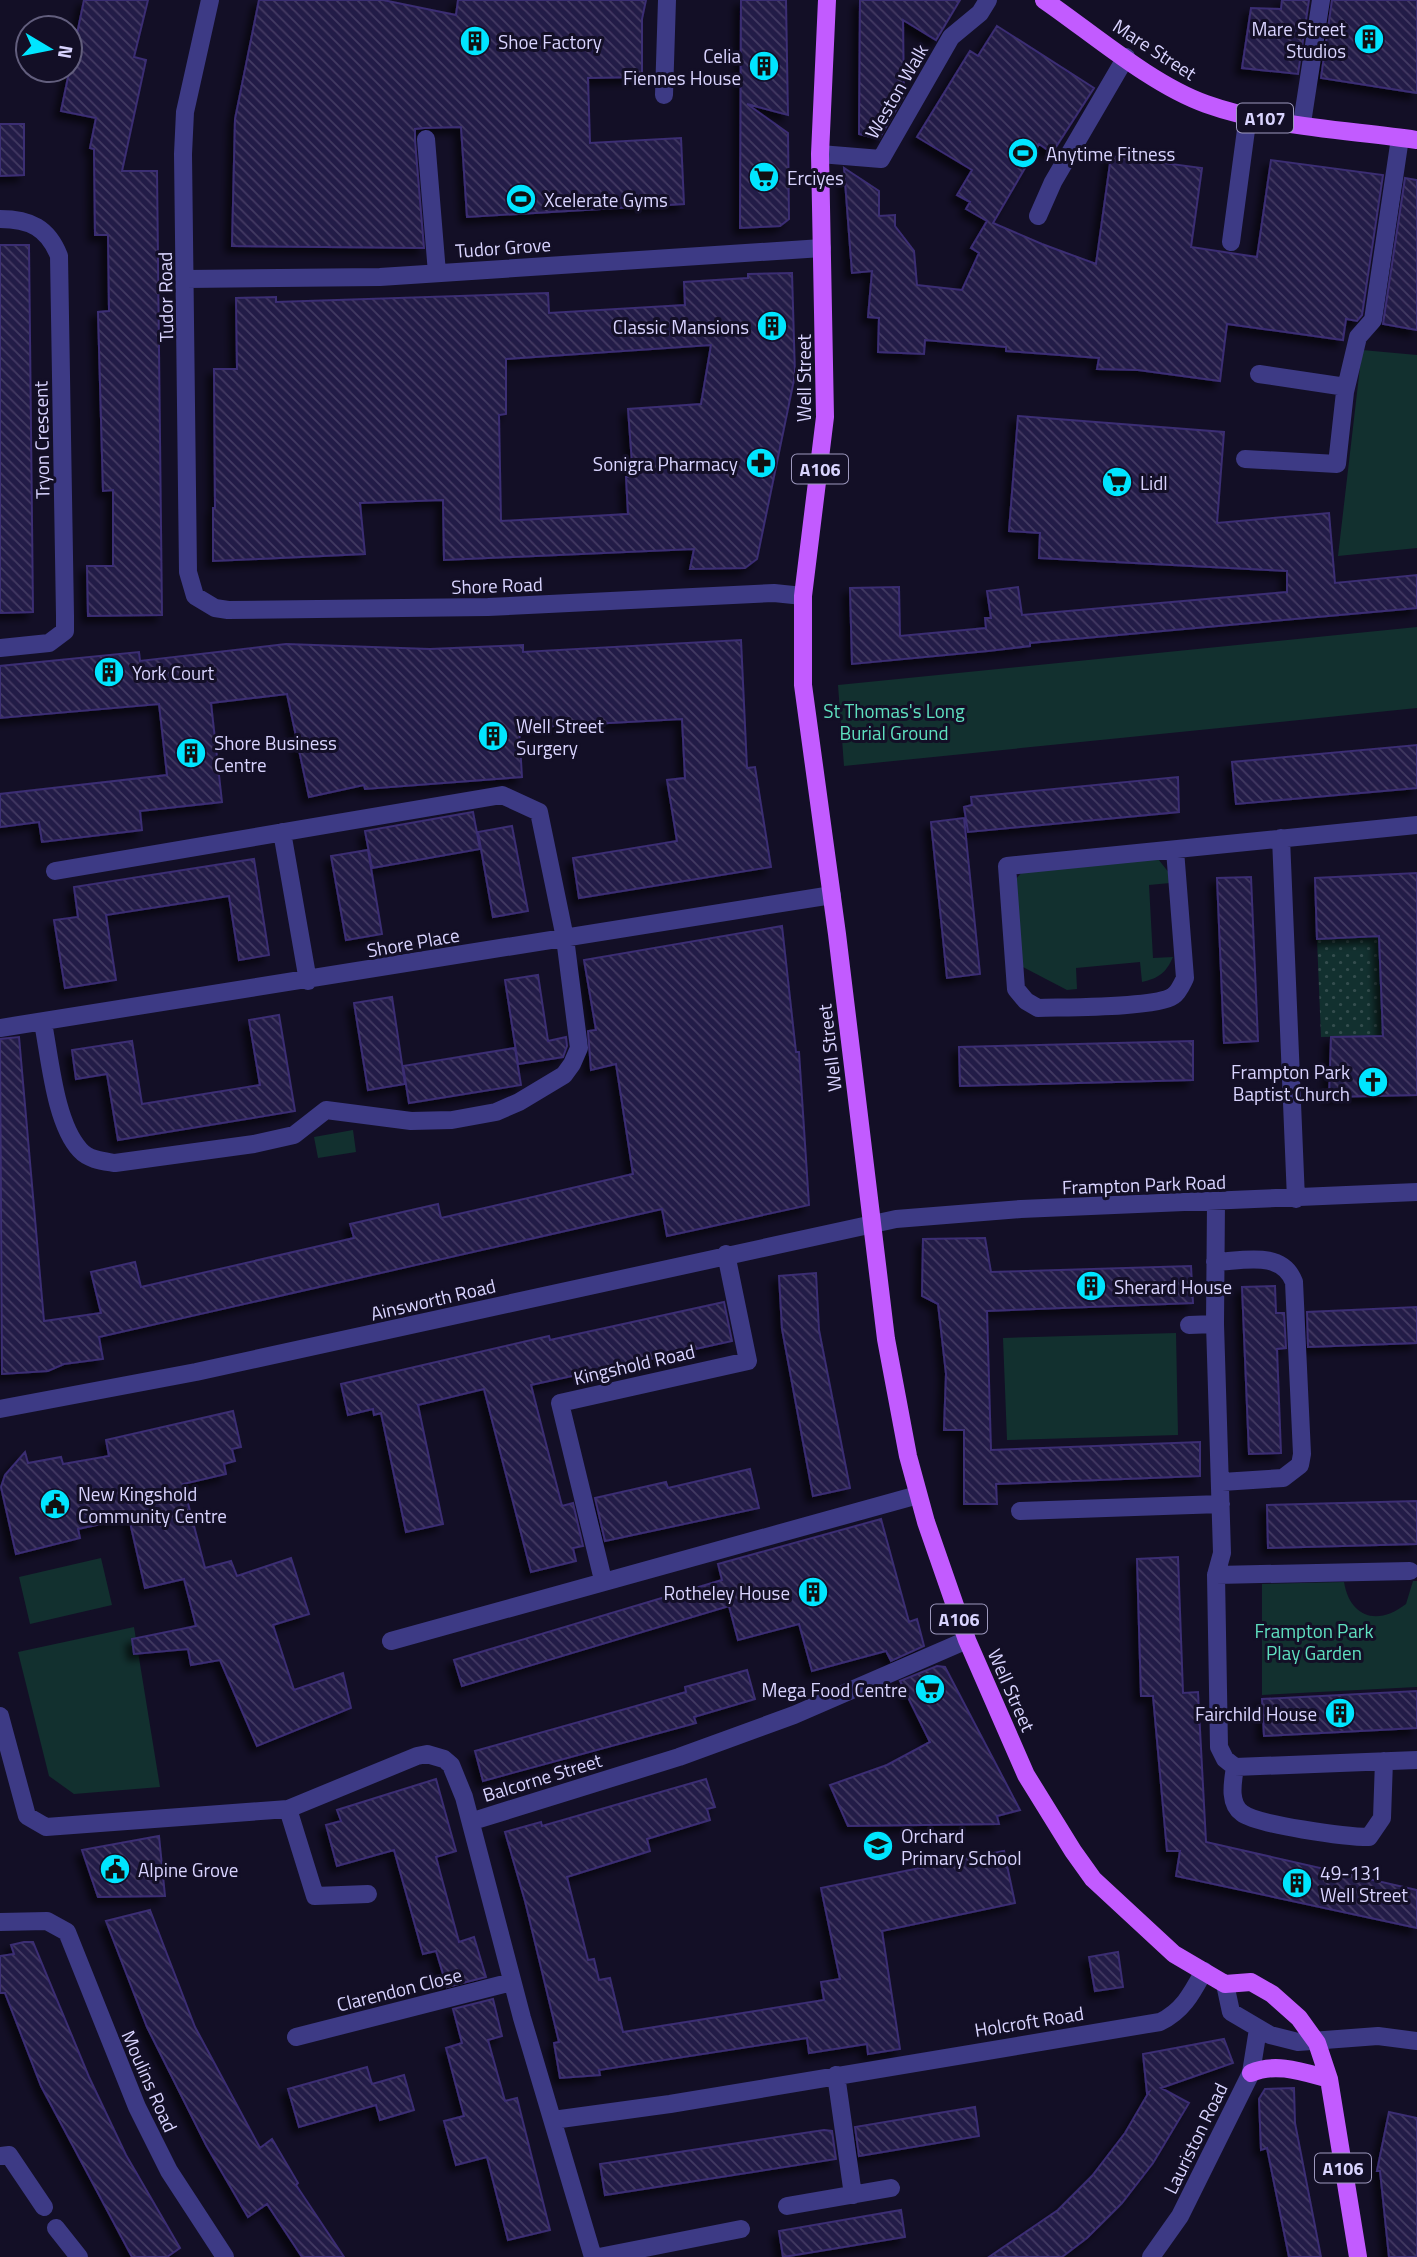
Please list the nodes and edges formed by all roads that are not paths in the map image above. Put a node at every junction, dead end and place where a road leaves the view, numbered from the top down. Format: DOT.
graph roads {
  1 [pos="210,0"];
  2 [pos="667,0"];
  3 [pos="826,0"];
  4 [pos="988,0"];
  5 [pos="1044,0"];
  6 [pos="1321,0"];
  7 [pos="1126,57"];
  8 [pos="664,95"];
  9 [pos="1248,115"];
  10 [pos="1302,123"];
  11 [pos="426,139"];
  12 [pos="1408,139"];
  13 [pos="820,154"];
  14 [pos="1038,216"];
  15 [pos="0,219"];
  16 [pos="1231,242"];
  17 [pos="822,248"];
  18 [pos="436,273"];
  19 [pos="186,279"];
  20 [pos="1259,373"];
  21 [pos="1346,387"];
  22 [pos="1245,458"];
  23 [pos="195,596"];
  24 [pos="803,596"];
  25 [pos="0,648"];
  26 [pos="1417,825"];
  27 [pos="282,832"];
  28 [pos="1281,838"];
  29 [pos="1175,849"];
  30 [pos="55,871"];
  31 [pos="832,895"];
  32 [pos="565,938"];
  33 [pos="308,981"];
  34 [pos="43,1023"];
  35 [pos="0,1028"];
  36 [pos="1417,1192"];
  37 [pos="1296,1199"];
  38 [pos="1216,1202"];
  39 [pos="873,1223"];
  40 [pos="726,1254"];
  41 [pos="1215,1262"];
  42 [pos="1215,1324"];
  43 [pos="1189,1325"];
  44 [pos="0,1409"];
  45 [pos="1222,1482"];
  46 [pos="918,1495"];
  47 [pos="1221,1504"];
  48 [pos="1020,1511"];
  49 [pos="1410,1571"];
  50 [pos="1216,1576"];
  51 [pos="603,1580"];
  52 [pos="967,1640"];
  53 [pos="391,1641"];
  54 [pos="0,1716"];
  55 [pos="1417,1760"];
  56 [pos="1384,1761"];
  57 [pos="1235,1767"];
  58 [pos="288,1809"];
  59 [pos="472,1821"];
  60 [pos="368,1894"];
  61 [pos="0,1922"];
  62 [pos="1204,1971"];
  63 [pos="512,1982"];
  64 [pos="1225,1984"];
  65 [pos="1258,2029"];
  66 [pos="296,2037"];
  67 [pos="1417,2041"];
  68 [pos="1317,2043"];
  69 [pos="1251,2073"];
  70 [pos="836,2075"];
  71 [pos="1329,2079"];
  72 [pos="553,2120"];
  73 [pos="0,2155"];
  74 [pos="891,2188"];
  75 [pos="853,2195"];
  76 [pos="788,2206"];
  77 [pos="44,2207"];
  78 [pos="56,2228"];
  79 [pos="741,2230"];
  80 [pos="79,2257"];
  81 [pos="225,2257"];
  82 [pos="593,2257"];
  83 [pos="599,2257"];
  84 [pos="1151,2257"];
  85 [pos="1358,2257"];
  1 -- 19 [label="street, Tudor Road"];
  2 -- 8 [label="street"];
  3 -- 13 [label="main road, Well Street / A106"];
  4 -- 13 [label="street, Weston Walk"];
  5 -- 7 [label="main road, Mare Street / A107"];
  6 -- 10 [label="street"];
  7 -- 9 [label="main road, Mare Street / A107"];
  7 -- 14 [label="street"];
  9 -- 10 [label="main road, Mare Street / A107"];
  9 -- 16 [label="street"];
  10 -- 12 [label="main road, Mare Street / A107"];
  11 -- 18 [label="street"];
  12 -- 21 [label="street"];
  13 -- 17 [label="main road, Well Street / A106"];
  15 -- 25 [label="street, Tryon Crescent"];
  17 -- 18 [label="street, Tudor Grove"];
  17 -- 24 [label="main road, Well Street / A106"];
  18 -- 19 [label="street, Tudor Grove"];
  19 -- 23 [label="street, Tudor Road"];
  20 -- 21 [label="street"];
  21 -- 22 [label="street"];
  23 -- 24 [label="street, Shore Road"];
  24 -- 31 [label="main road, Well Street / A106"];
  26 -- 28 [label="street"];
  27 -- 30 [label="street"];
  27 -- 32 [label="street"];
  27 -- 33 [label="street"];
  28 -- 29 [label="street"];
  28 -- 37 [label="street"];
  29 -- 29 [label="street"];
  31 -- 32 [label="street, Shore Place"];
  31 -- 39 [label="main road, Well Street / A106"];
  32 -- 33 [label="street, Shore Place"];
  32 -- 34 [label="street"];
  33 -- 34 [label="street, Shore Place"];
  34 -- 35 [label="street, Shore Place"];
  36 -- 37 [label="street, Frampton Park Road"];
  37 -- 38 [label="street, Frampton Park Road"];
  38 -- 39 [label="street, Frampton Park Road"];
  38 -- 41 [label="street"];
  39 -- 40 [label="street, Ainsworth Road"];
  39 -- 46 [label="main road, Well Street / A106"];
  40 -- 44 [label="street, Ainsworth Road"];
  40 -- 51 [label="street, Kingshold Road"];
  41 -- 42 [label="street"];
  41 -- 45 [label="street"];
  42 -- 43 [label="street"];
  42 -- 45 [label="street"];
  45 -- 47 [label="street"];
  46 -- 51 [label="street"];
  46 -- 52 [label="main road, Well Street / A106"];
  47 -- 48 [label="street"];
  47 -- 50 [label="street"];
  49 -- 50 [label="street"];
  50 -- 57 [label="street"];
  51 -- 53 [label="street"];
  52 -- 59 [label="street, Balcorne Street"];
  52 -- 62 [label="main road, Well Street / A106"];
  54 -- 58 [label="street"];
  55 -- 56 [label="street"];
  56 -- 57 [label="street"];
  56 -- 57 [label="street"];
  58 -- 59 [label="street"];
  58 -- 60 [label="street"];
  59 -- 63 [label="street, Balcorne Street"];
  61 -- 81 [label="street, Moulins Road"];
  62 -- 64 [label="main road, Well Street / A106"];
  62 -- 70 [label="street, Holcroft Road"];
  63 -- 66 [label="street, Clarendon Close"];
  63 -- 72 [label="street, Balcorne Street"];
  64 -- 65 [label="street"];
  64 -- 68 [label="main road, Well Street / A106"];
  65 -- 68 [label="street"];
  65 -- 69 [label="street, Lauriston Road"];
  67 -- 68 [label="street"];
  68 -- 71 [label="main road, A106"];
  69 -- 71 [label="main road"];
  69 -- 84 [label="street, Lauriston Road"];
  70 -- 72 [label="street, Holcroft Road"];
  70 -- 75 [label="street"];
  71 -- 85 [label="main road, A106"];
  72 -- 82 [label="street, Balcorne Street"];
  73 -- 77 [label="street"];
  74 -- 75 [label="street"];
  75 -- 76 [label="street"];
  78 -- 80 [label="street"];
  79 -- 83 [label="street"];
}
